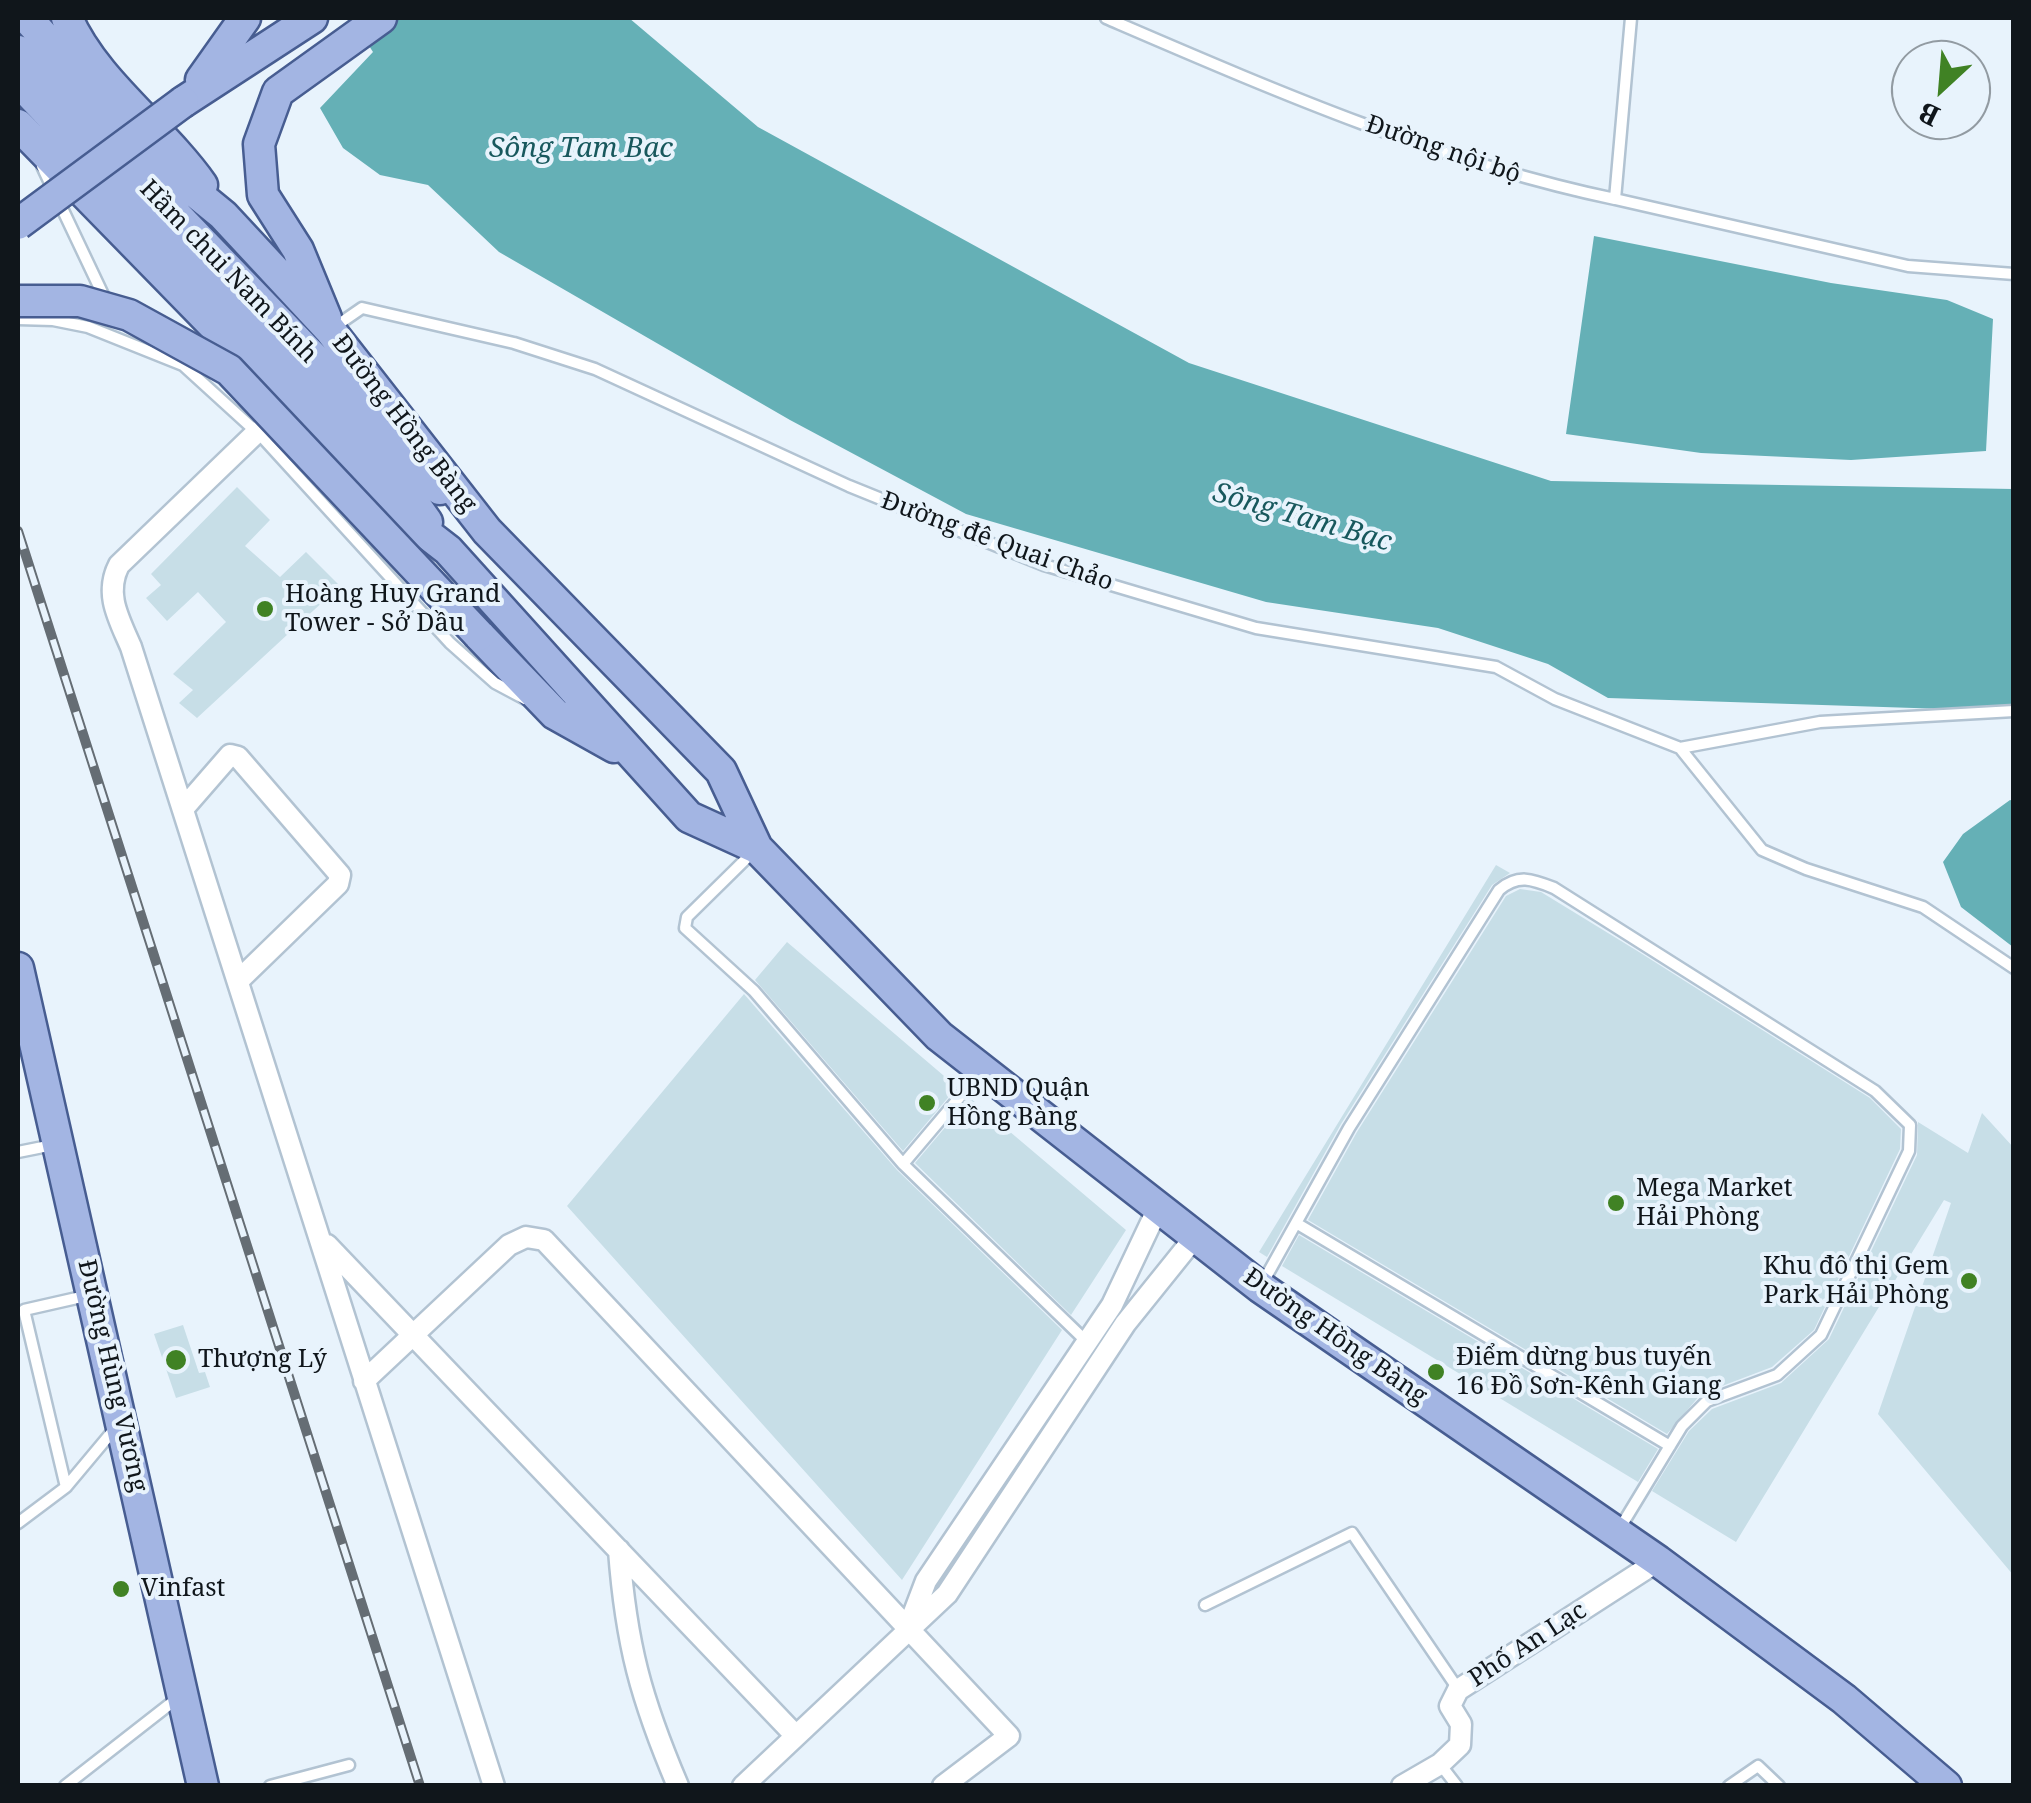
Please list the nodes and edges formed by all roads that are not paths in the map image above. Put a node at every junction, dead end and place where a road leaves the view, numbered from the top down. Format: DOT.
graph roads {
  1 [pos="27,18"];
  2 [pos="67,18"];
  3 [pos="245,18"];
  4 [pos="312,18"];
  5 [pos="381,18"];
  6 [pos="1106,18"];
  7 [pos="1630,18"];
  8 [pos="18,51"];
  9 [pos="18,81"];
  10 [pos="183,102"];
  11 [pos="23,131"];
  12 [pos="1614,200"];
  13 [pos="223,215"];
  14 [pos="18,224"];
  15 [pos="2014,274"];
  16 [pos="18,301"];
  17 [pos="18,319"];
  18 [pos="330,330"];
  19 [pos="131,342"];
  20 [pos="257,432"];
  21 [pos="486,532"];
  22 [pos="448,550"];
  23 [pos="2014,712"];
  24 [pos="555,714"];
  25 [pos="1680,748"];
  26 [pos="636,760"];
  27 [pos="183,809"];
  28 [pos="757,848"];
  29 [pos="18,968"];
  30 [pos="2014,968"];
  31 [pos="238,981"];
  32 [pos="984,1068"];
  33 [pos="58,1143"];
  34 [pos="18,1152"];
  35 [pos="903,1164"];
  36 [pos="1158,1208"];
  37 [pos="1296,1223"];
  38 [pos="1195,1237"];
  39 [pos="324,1242"];
  40 [pos="1260,1287"];
  41 [pos="94,1294"];
  42 [pos="21,1311"];
  43 [pos="413,1335"];
  44 [pos="1097,1348"];
  45 [pos="364,1381"];
  46 [pos="121,1420"];
  47 [pos="1670,1446"];
  48 [pos="66,1486"];
  49 [pos="18,1522"];
  50 [pos="1617,1533"];
  51 [pos="618,1550"];
  52 [pos="1658,1561"];
  53 [pos="1205,1605"];
  54 [pos="910,1625"];
  55 [pos="1458,1690"];
  56 [pos="184,1694"];
  57 [pos="795,1735"];
  58 [pos="1440,1764"];
  59 [pos="348,1766"];
  60 [pos="326,1780"];
  61 [pos="1930,1781"];
  62 [pos="65,1786"];
  63 [pos="204,1786"];
  64 [pos="270,1786"];
  65 [pos="494,1786"];
  66 [pos="678,1786"];
  67 [pos="743,1786"];
  68 [pos="943,1786"];
  69 [pos="1402,1786"];
  70 [pos="1457,1786"];
  71 [pos="1729,1786"];
  72 [pos="1779,1786"];
  1 -- 13 [label="main road, Đường Hồng Bàng"];
  2 -- 13 [label="main road"];
  3 -- 10 [label="main road"];
  4 -- 10 [label="main road"];
  5 -- 18 [label="main road"];
  6 -- 12 [label="lane, Đường nội bộ"];
  7 -- 12 [label="lane"];
  8 -- 21 [label="main road, Hầm chui Nam Bính"];
  9 -- 22 [label="main road, Hầm chui Nam Bính"];
  10 -- 14 [label="main road, bridge"];
  11 -- 19 [label="lane"];
  11 -- 22 [label="main road, Đường Hồng Bàng"];
  12 -- 15 [label="lane, Đường nội bộ"];
  13 -- 18 [label="main road, Đường Hồng Bàng"];
  16 -- 24 [label="main road, bridge"];
  17 -- 19 [label="lane"];
  18 -- 21 [label="main road, Đường Hồng Bàng"];
  18 -- 25 [label="lane, Đường đê Quai Chảo"];
  19 -- 20 [label="lane"];
  20 -- 24 [label="lane"];
  20 -- 27 [label="street"];
  21 -- 28 [label="main road, Đường Hồng Bàng"];
  22 -- 26 [label="main road, Đường Hồng Bàng"];
  23 -- 25 [label="lane"];
  24 -- 26 [label="main road"];
  25 -- 30 [label="lane"];
  26 -- 28 [label="main road, Đường Hồng Bàng"];
  27 -- 31 [label="street"];
  27 -- 31 [label="street"];
  28 -- 32 [label="main road, Đường Hồng Bàng"];
  28 -- 35 [label="lane"];
  29 -- 33 [label="main road, Đường Hùng Vương"];
  31 -- 39 [label="street"];
  32 -- 35 [label="lane"];
  32 -- 36 [label="main road, Đường Hồng Bàng"];
  33 -- 34 [label="lane"];
  33 -- 41 [label="main road, Đường Hùng Vương"];
  35 -- 44 [label="lane"];
  36 -- 38 [label="main road, Đường Hồng Bàng"];
  36 -- 44 [label="street"];
  37 -- 40 [label="lane"];
  37 -- 47 [label="lane"];
  37 -- 47 [label="lane"];
  38 -- 40 [label="main road, Đường Hồng Bàng"];
  38 -- 44 [label="street"];
  39 -- 43 [label="street"];
  39 -- 45 [label="street"];
  40 -- 50 [label="main road, Đường Hồng Bàng"];
  41 -- 42 [label="lane"];
  41 -- 46 [label="main road, Đường Hùng Vương"];
  42 -- 48 [label="lane"];
  43 -- 45 [label="street"];
  43 -- 51 [label="street"];
  43 -- 54 [label="street"];
  44 -- 54 [label="street"];
  45 -- 65 [label="street"];
  46 -- 48 [label="lane"];
  46 -- 56 [label="main road, Đường Hùng Vương"];
  47 -- 50 [label="lane"];
  48 -- 49 [label="lane"];
  50 -- 52 [label="main road, Đường Hồng Bàng"];
  51 -- 57 [label="street"];
  51 -- 66 [label="street"];
  52 -- 55 [label="street, Phố An Lạc"];
  52 -- 61 [label="main road, Đường Hồng Bàng"];
  53 -- 55 [label="lane"];
  54 -- 57 [label="street"];
  54 -- 68 [label="street"];
  55 -- 58 [label="street, Phố An Lạc"];
  56 -- 62 [label="lane"];
  56 -- 63 [label="main road, Đường Hùng Vương"];
  57 -- 67 [label="street"];
  58 -- 69 [label="street"];
  58 -- 70 [label="lane"];
  59 -- 60 [label="lane"];
  60 -- 64 [label="lane"];
  71 -- 72 [label="lane"];
}
